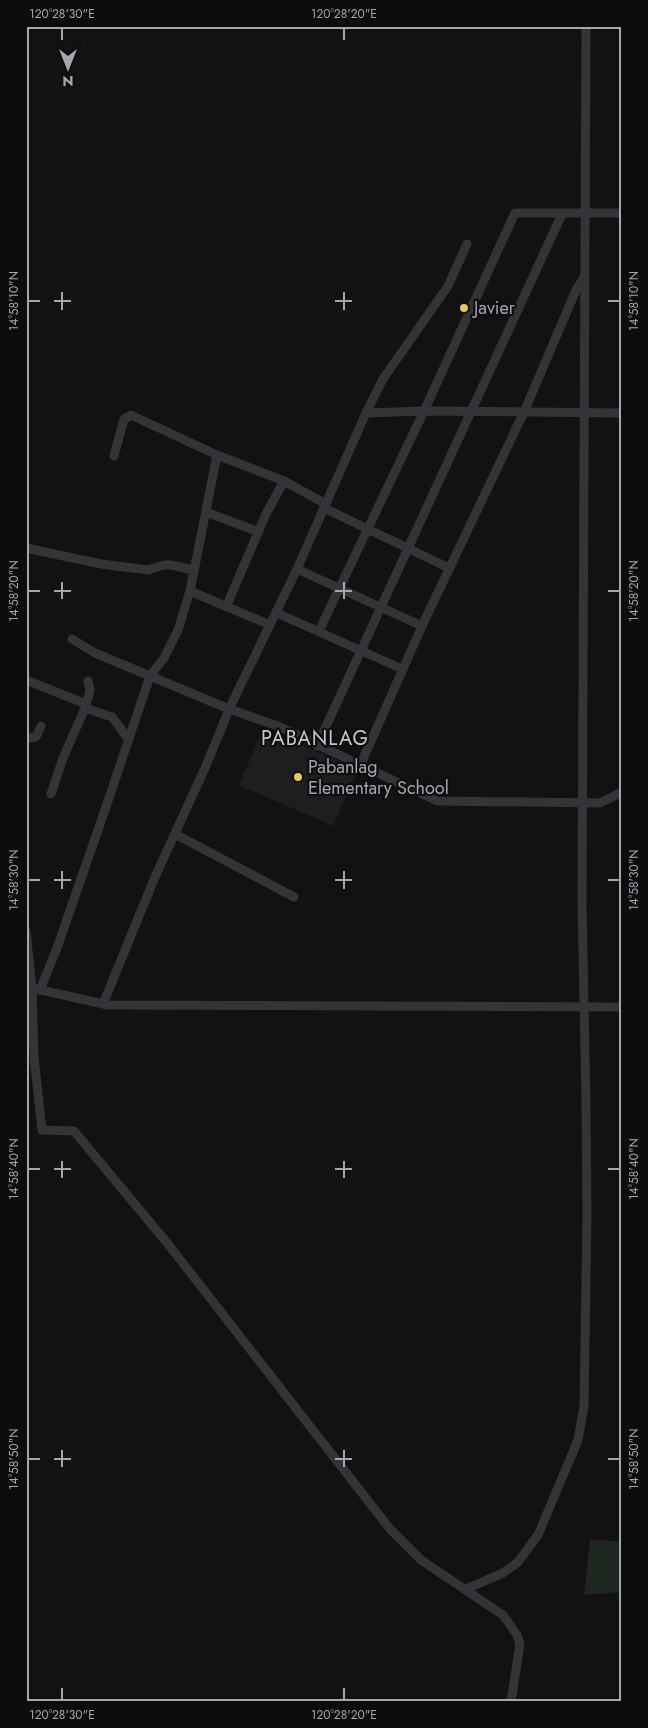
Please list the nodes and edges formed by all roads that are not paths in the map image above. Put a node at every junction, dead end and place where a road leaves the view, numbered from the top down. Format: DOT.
graph roads {
  1 [pos="586,26"];
  2 [pos="585,213"];
  3 [pos="622,213"];
  4 [pos="562,214"];
  5 [pos="467,244"];
  6 [pos="586,274"];
  7 [pos="424,411"];
  8 [pos="472,411"];
  9 [pos="524,412"];
  10 [pos="585,413"];
  11 [pos="622,413"];
  12 [pos="366,414"];
  13 [pos="217,455"];
  14 [pos="114,456"];
  15 [pos="284,481"];
  16 [pos="325,506"];
  17 [pos="206,512"];
  18 [pos="368,528"];
  19 [pos="259,532"];
  20 [pos="26,548"];
  21 [pos="409,549"];
  22 [pos="449,568"];
  23 [pos="298,569"];
  24 [pos="194,570"];
  25 [pos="339,589"];
  26 [pos="190,591"];
  27 [pos="226,607"];
  28 [pos="381,608"];
  29 [pos="277,613"];
  30 [pos="270,625"];
  31 [pos="422,626"];
  32 [pos="319,631"];
  33 [pos="72,639"];
  34 [pos="362,650"];
  35 [pos="402,669"];
  36 [pos="150,676"];
  37 [pos="26,680"];
  38 [pos="88,681"];
  39 [pos="86,706"];
  40 [pos="229,710"];
  41 [pos="41,726"];
  42 [pos="26,738"];
  43 [pos="129,740"];
  44 [pos="317,746"];
  45 [pos="360,766"];
  46 [pos="622,792"];
  47 [pos="51,794"];
  48 [pos="583,802"];
  49 [pos="175,834"];
  50 [pos="294,897"];
  51 [pos="26,932"];
  52 [pos="33,991"];
  53 [pos="103,1004"];
  54 [pos="585,1006"];
  55 [pos="622,1007"];
  56 [pos="466,1589"];
  57 [pos="511,1702"];
  1 -- 2 [label="street"];
  2 -- 3 [label="street"];
  2 -- 4 [label="street"];
  2 -- 6 [label="street"];
  4 -- 7 [label="street"];
  4 -- 8 [label="street"];
  5 -- 12 [label="street"];
  6 -- 9 [label="street"];
  6 -- 10 [label="street"];
  7 -- 8 [label="street"];
  7 -- 12 [label="street"];
  7 -- 18 [label="street"];
  8 -- 9 [label="street"];
  8 -- 21 [label="street"];
  9 -- 10 [label="street"];
  9 -- 22 [label="street"];
  10 -- 11 [label="street"];
  10 -- 48 [label="street"];
  12 -- 16 [label="street"];
  13 -- 14 [label="street"];
  13 -- 15 [label="street"];
  13 -- 17 [label="street"];
  15 -- 16 [label="street"];
  15 -- 19 [label="street"];
  16 -- 18 [label="street"];
  16 -- 23 [label="street"];
  17 -- 19 [label="street"];
  17 -- 24 [label="street"];
  18 -- 21 [label="street"];
  18 -- 25 [label="street"];
  19 -- 27 [label="street"];
  20 -- 24 [label="street"];
  21 -- 22 [label="street"];
  21 -- 28 [label="street"];
  22 -- 31 [label="street"];
  23 -- 25 [label="street"];
  23 -- 29 [label="street"];
  24 -- 26 [label="street"];
  25 -- 28 [label="street"];
  25 -- 32 [label="street"];
  26 -- 27 [label="street"];
  26 -- 36 [label="street"];
  27 -- 30 [label="street"];
  28 -- 31 [label="street"];
  28 -- 34 [label="street"];
  29 -- 30 [label="street"];
  29 -- 32 [label="street"];
  30 -- 40 [label="street"];
  31 -- 35 [label="street"];
  32 -- 34 [label="street"];
  33 -- 36 [label="street"];
  34 -- 35 [label="street"];
  34 -- 44 [label="street"];
  35 -- 45 [label="street"];
  36 -- 40 [label="street"];
  36 -- 43 [label="street"];
  37 -- 39 [label="street"];
  38 -- 39 [label="street"];
  39 -- 43 [label="street"];
  39 -- 47 [label="street"];
  40 -- 44 [label="street"];
  40 -- 49 [label="street"];
  41 -- 42 [label="street"];
  43 -- 52 [label="street"];
  44 -- 45 [label="street"];
  45 -- 48 [label="street"];
  46 -- 48 [label="street"];
  48 -- 54 [label="street"];
  49 -- 50 [label="street"];
  49 -- 53 [label="street"];
  51 -- 52 [label="street"];
  52 -- 53 [label="street"];
  52 -- 56 [label="street"];
  53 -- 54 [label="street"];
  54 -- 55 [label="street"];
  54 -- 56 [label="street"];
  56 -- 57 [label="street"];
}
